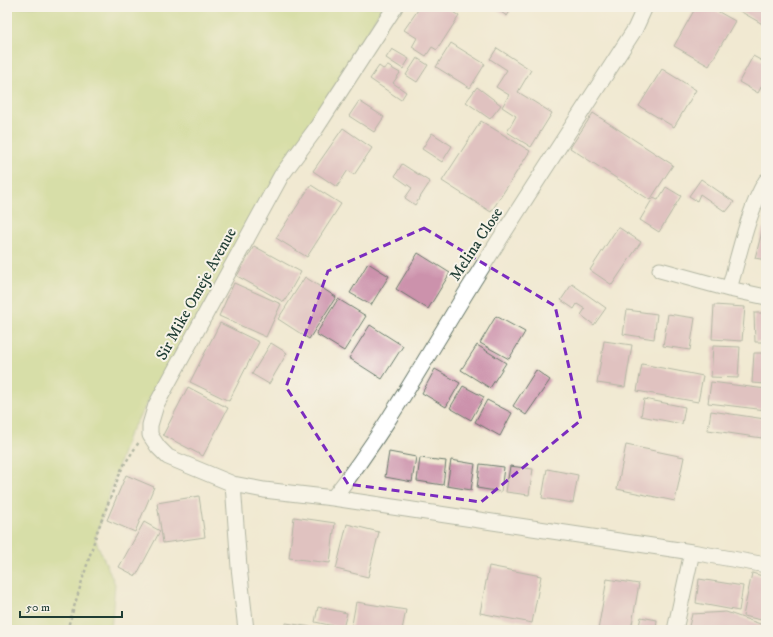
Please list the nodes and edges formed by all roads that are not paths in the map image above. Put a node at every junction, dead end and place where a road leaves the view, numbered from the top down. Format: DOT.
graph roads {
  1 [pos="395,7"];
  2 [pos="644,7"];
  3 [pos="766,181"];
  4 [pos="660,270"];
  5 [pos="729,289"];
  6 [pos="766,298"];
  7 [pos="233,484"];
  8 [pos="333,498"];
  9 [pos="692,552"];
  10 [pos="766,565"];
  11 [pos="246,630"];
  12 [pos="675,630"];
  1 -- 7 [label="street, Sir Mike Omeje Avenue"];
  2 -- 8 [label="street, Melina Close"];
  3 -- 5 [label="street"];
  4 -- 5 [label="street"];
  5 -- 6 [label="street"];
  7 -- 8 [label="street"];
  7 -- 11 [label="street"];
  8 -- 9 [label="street"];
  9 -- 10 [label="street"];
  9 -- 12 [label="street"];
}
